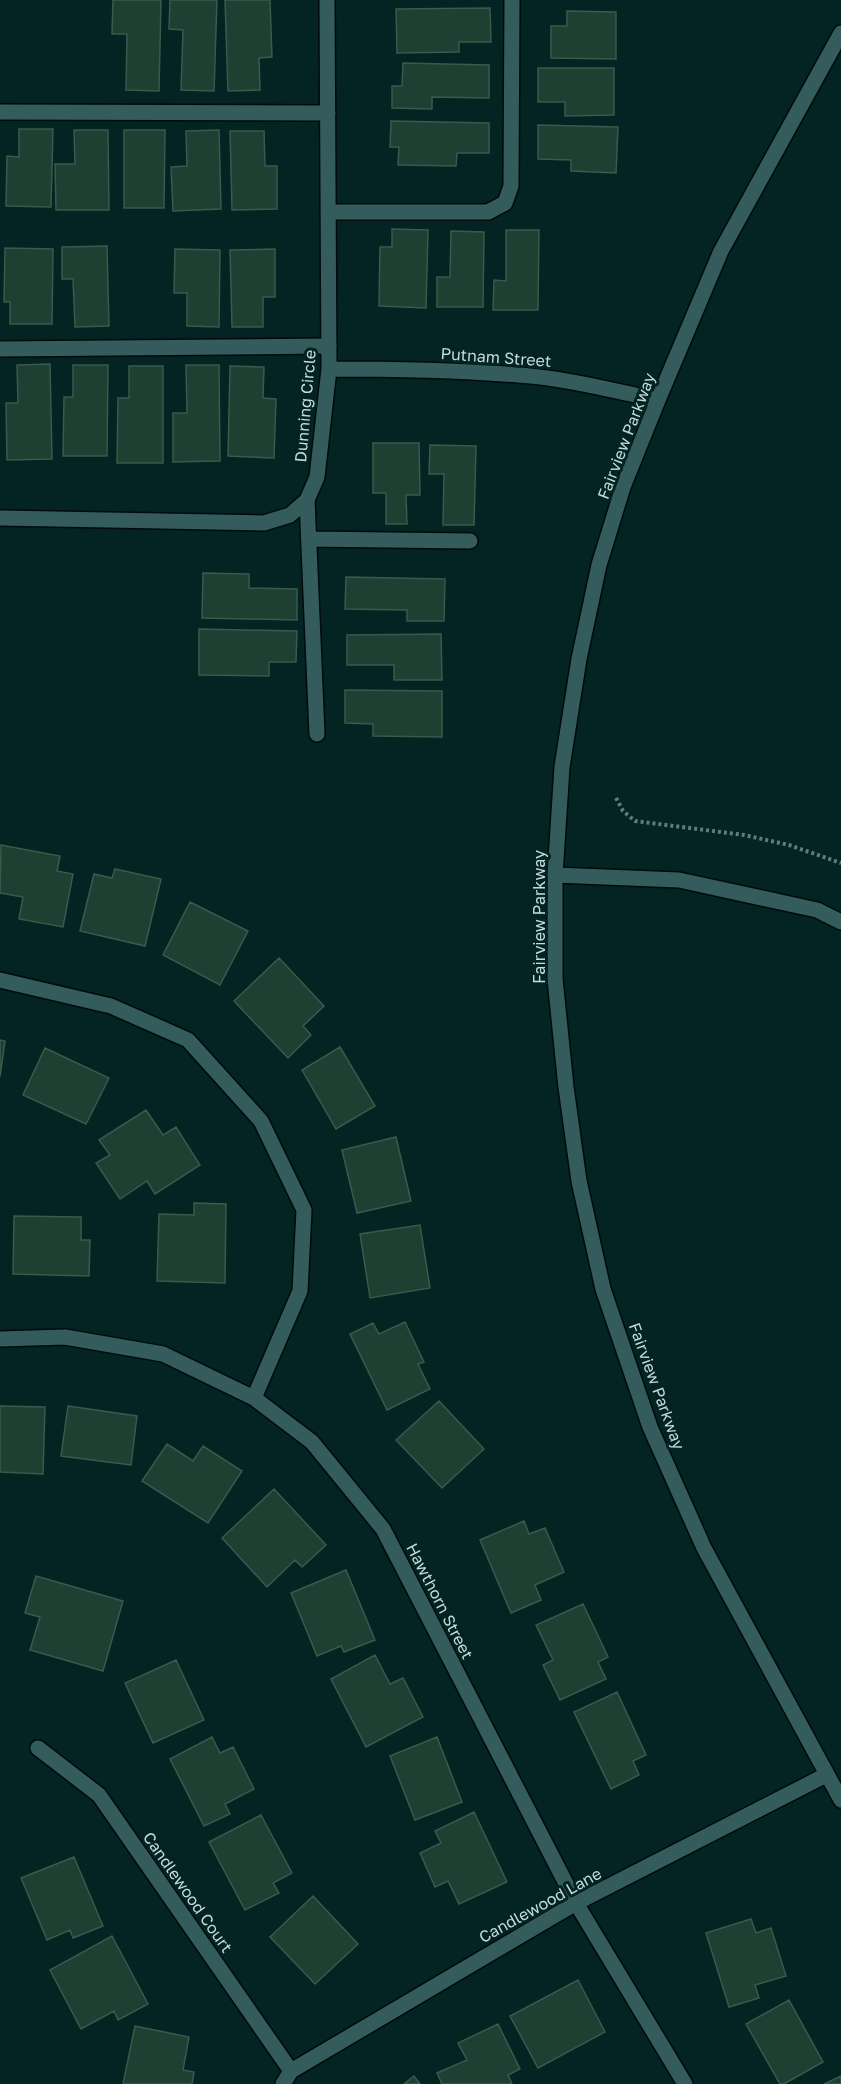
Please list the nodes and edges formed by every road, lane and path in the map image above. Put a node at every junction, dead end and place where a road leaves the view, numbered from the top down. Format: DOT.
graph roads {
  1 [pos="327,0"];
  2 [pos="512,0"];
  3 [pos="841,33"];
  4 [pos="0,111"];
  5 [pos="328,112"];
  6 [pos="328,212"];
  7 [pos="329,346"];
  8 [pos="0,349"];
  9 [pos="329,369"];
  10 [pos="658,400"];
  11 [pos="307,500"];
  12 [pos="0,518"];
  13 [pos="309,539"];
  14 [pos="470,541"];
  15 [pos="317,734"];
  16 [pos="616,798"];
  17 [pos="841,863"];
  18 [pos="555,875"];
  19 [pos="841,922"];
  20 [pos="0,980"];
  21 [pos="0,1339"];
  22 [pos="254,1398"];
  23 [pos="38,1748"];
  24 [pos="826,1774"];
  25 [pos="841,1800"];
  26 [pos="576,1903"];
  27 [pos="287,2078"];
  28 [pos="685,2084"];
  1 -- 5 [label="street, Dunning Circle"];
  2 -- 6 [label="street"];
  3 -- 10 [label="street, Fairview Parkway"];
  4 -- 5 [label="street"];
  5 -- 6 [label="street, Dunning Circle"];
  6 -- 7 [label="street, Dunning Circle"];
  7 -- 8 [label="street"];
  7 -- 9 [label="street, Dunning Circle"];
  9 -- 10 [label="street, Putnam Street"];
  9 -- 11 [label="street, Dunning Circle"];
  10 -- 18 [label="street, Fairview Parkway"];
  11 -- 12 [label="street"];
  11 -- 13 [label="street"];
  13 -- 14 [label="street"];
  13 -- 15 [label="street"];
  16 -- 17 [label="path"];
  18 -- 19 [label="street"];
  18 -- 24 [label="street, Fairview Parkway"];
  20 -- 22 [label="street"];
  21 -- 22 [label="street, Hawthorn Street"];
  22 -- 26 [label="street, Hawthorn Street"];
  23 -- 27 [label="street, Candlewood Court"];
  24 -- 25 [label="street, Fairview Parkway"];
  24 -- 26 [label="street, Candlewood Lane"];
  26 -- 27 [label="street, Candlewood Lane"];
  26 -- 28 [label="street, Hawthorn Street"];
}
